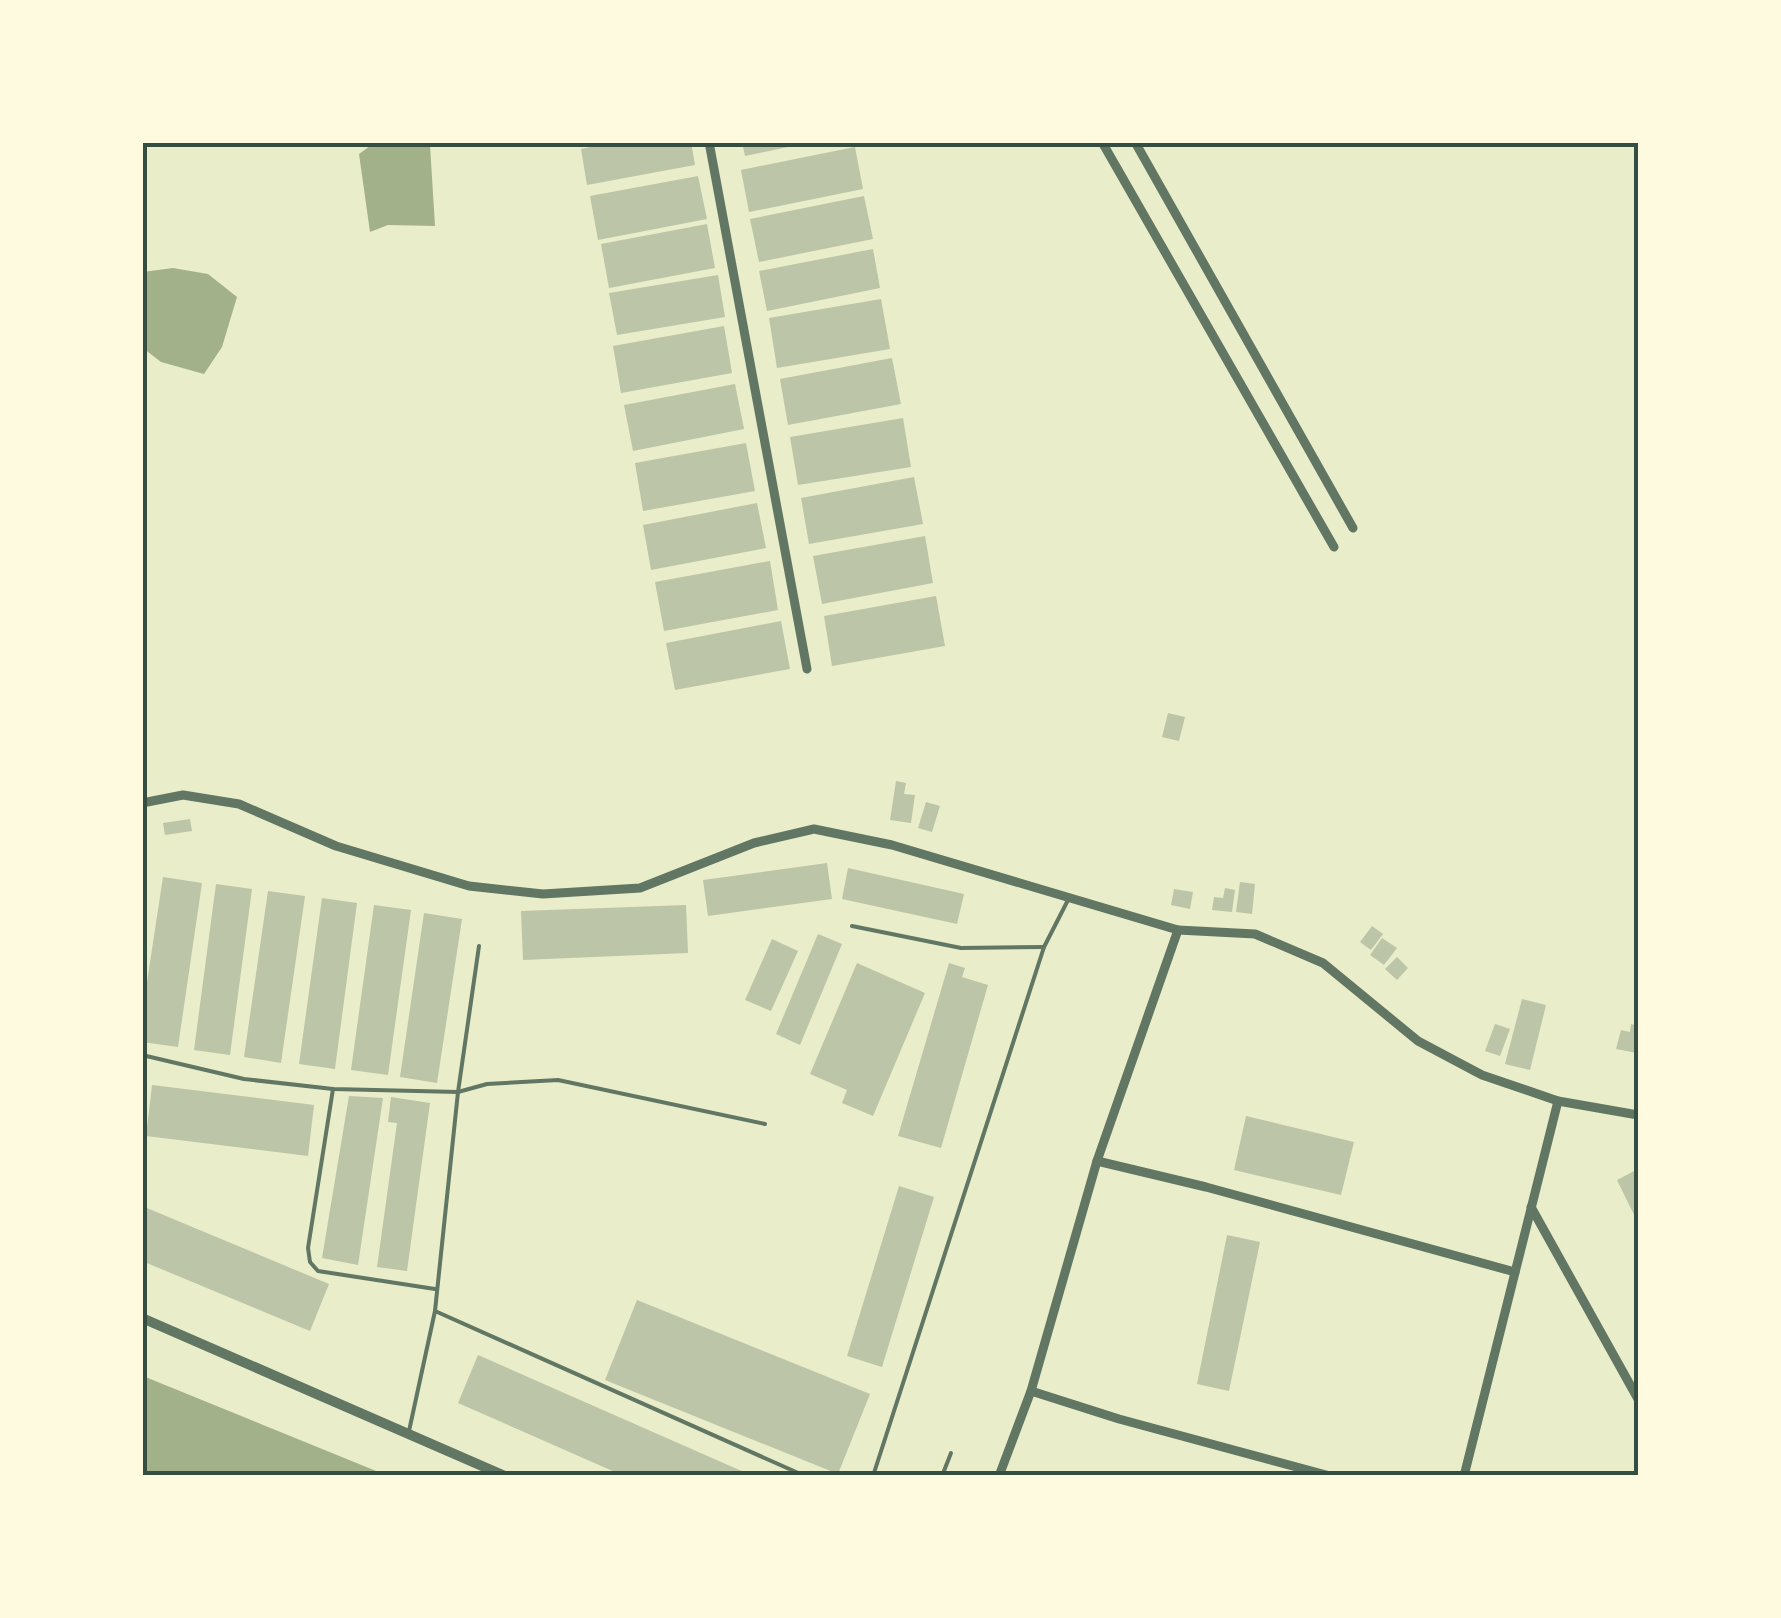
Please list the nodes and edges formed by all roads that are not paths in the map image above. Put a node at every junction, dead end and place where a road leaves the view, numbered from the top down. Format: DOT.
graph roads {
  1 [pos="708,142"];
  2 [pos="1102,142"];
  3 [pos="1135,142"];
  4 [pos="1354,528"];
  5 [pos="1334,547"];
  6 [pos="807,668"];
  7 [pos="142,803"];
  8 [pos="1070,896"];
  9 [pos="852,926"];
  10 [pos="1178,930"];
  11 [pos="478,946"];
  12 [pos="1044,946"];
  13 [pos="142,1056"];
  14 [pos="333,1089"];
  15 [pos="458,1092"];
  16 [pos="1558,1101"];
  17 [pos="1638,1115"];
  18 [pos="765,1124"];
  19 [pos="1097,1162"];
  20 [pos="1532,1207"];
  21 [pos="1515,1272"];
  22 [pos="437,1290"];
  23 [pos="435,1312"];
  24 [pos="142,1318"];
  25 [pos="1031,1391"];
  26 [pos="1638,1399"];
  27 [pos="408,1433"];
  28 [pos="950,1453"];
  29 [pos="505,1476"];
  30 [pos="805,1476"];
  31 [pos="873,1476"];
  32 [pos="942,1476"];
  33 [pos="999,1476"];
  34 [pos="1330,1476"];
  35 [pos="1464,1476"];
  1 -- 6 [label="street"];
  2 -- 5 [label="street"];
  3 -- 4 [label="street"];
  7 -- 8 [label="street"];
  8 -- 10 [label="street"];
  8 -- 12 [label="lane"];
  9 -- 12 [label="lane"];
  10 -- 16 [label="street"];
  10 -- 19 [label="street"];
  11 -- 15 [label="lane"];
  12 -- 31 [label="lane"];
  13 -- 14 [label="lane"];
  14 -- 15 [label="lane"];
  14 -- 22 [label="lane"];
  15 -- 18 [label="lane"];
  15 -- 22 [label="lane"];
  16 -- 17 [label="street"];
  16 -- 20 [label="street"];
  19 -- 21 [label="street"];
  19 -- 25 [label="street"];
  20 -- 21 [label="street"];
  20 -- 26 [label="street"];
  21 -- 35 [label="street"];
  22 -- 23 [label="lane"];
  23 -- 27 [label="lane"];
  23 -- 30 [label="lane"];
  24 -- 27 [label="street"];
  25 -- 33 [label="street"];
  25 -- 34 [label="street"];
  27 -- 29 [label="street"];
  28 -- 32 [label="lane"];
}
